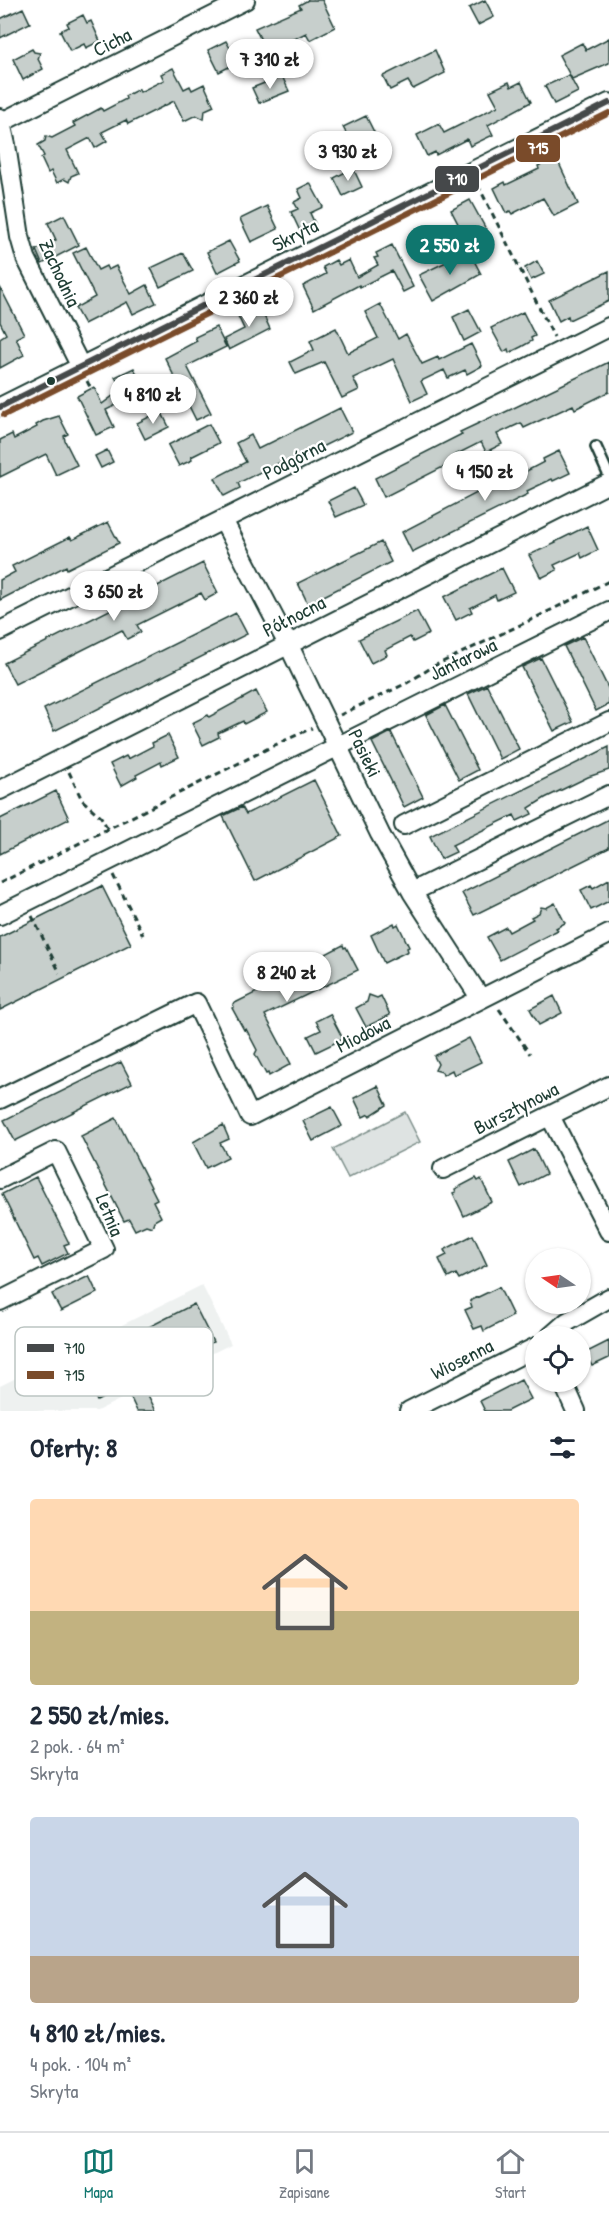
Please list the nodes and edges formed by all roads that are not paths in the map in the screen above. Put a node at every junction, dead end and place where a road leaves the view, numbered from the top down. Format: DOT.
graph roads {
  1 [pos="245,0"];
  2 [pos="609,103"];
  3 [pos="1,121"];
  4 [pos="609,327"];
  5 [pos="81,367"];
  6 [pos="0,407"];
  7 [pos="596,447"];
  8 [pos="609,476"];
  9 [pos="609,483"];
  10 [pos="223,520"];
  11 [pos="609,611"];
  12 [pos="0,631"];
  13 [pos="287,645"];
  14 [pos="609,722"];
  15 [pos="337,747"];
  16 [pos="0,790"];
  17 [pos="609,795"];
  18 [pos="404,825"];
  19 [pos="412,892"];
  20 [pos="0,915"];
  21 [pos="609,934"];
  22 [pos="481,999"];
  23 [pos="609,1086"];
  24 [pos="0,1100"];
  25 [pos="550,1116"];
  26 [pos="443,1169"];
  27 [pos="0,1179"];
  28 [pos="609,1231"];
  29 [pos="609,1298"];
  30 [pos="0,1301"];
  31 [pos="562,1326"];
  32 [pos="525,1353"];
  33 [pos="567,1392"];
  34 [pos="409,1411"];
  35 [pos="576,1411"];
  1 -- 3 [label="street, Cicha"];
  2 -- 5 [label="street, Skryta"];
  3 -- 5 [label="street, Zachodnia"];
  4 -- 10 [label="street, Podgórna"];
  5 -- 6 [label="street, Skryta"];
  7 -- 8 [label="lane"];
  9 -- 13 [label="street, Północna"];
  10 -- 12 [label="street, Podgórna"];
  10 -- 13 [label="street, Pasieki"];
  11 -- 15 [label="street, Jantarowa"];
  13 -- 15 [label="street, Pasieki"];
  13 -- 16 [label="street, Północna"];
  14 -- 18 [label="street"];
  15 -- 19 [label="street, Pasieki"];
  15 -- 20 [label="street, Jantarowa"];
  17 -- 19 [label="street"];
  19 -- 22 [label="street, Pasieki"];
  21 -- 22 [label="street, Miodowa"];
  22 -- 24 [label="street, Miodowa"];
  23 -- 25 [label="street, Bursztynowa"];
  25 -- 26 [label="street, Bursztynowa"];
  25 -- 28 [label="street"];
  27 -- 30 [label="street, Letnia"];
  29 -- 31 [label="street"];
  32 -- 34 [label="street, Wiosenna"];
  33 -- 35 [label="street"];
}
